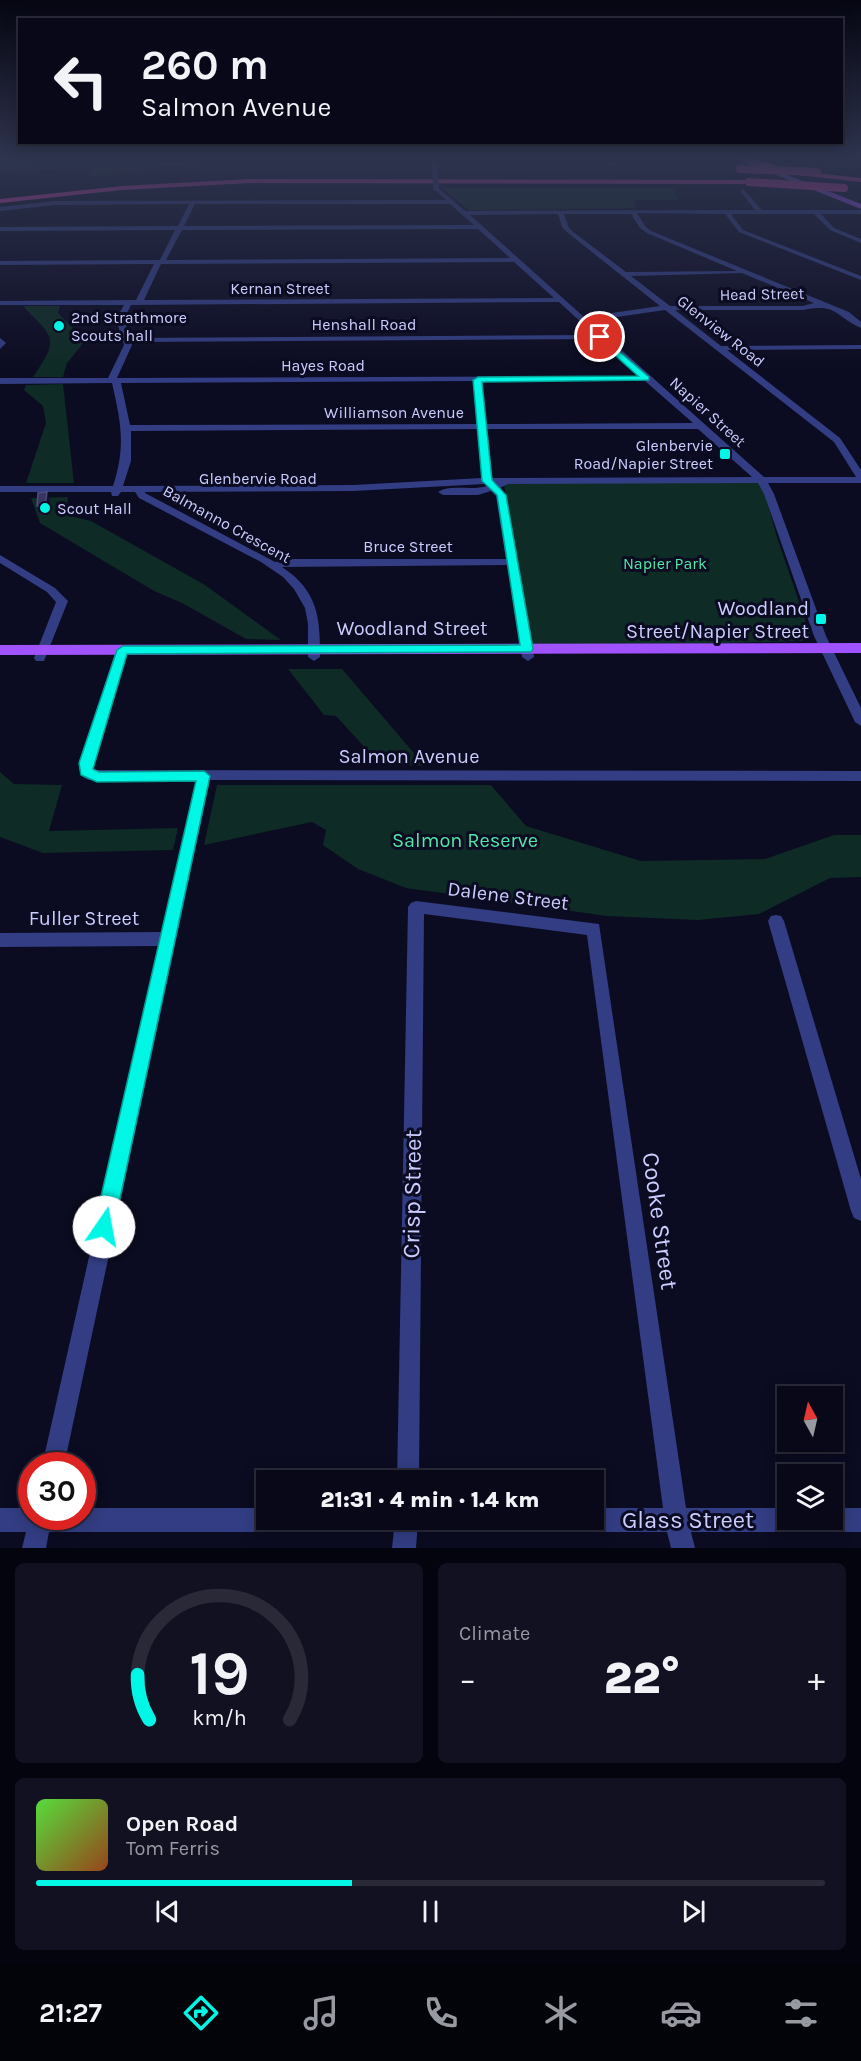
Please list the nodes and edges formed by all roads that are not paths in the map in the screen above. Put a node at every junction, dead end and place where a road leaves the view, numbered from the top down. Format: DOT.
graph roads {
  1 [pos="293,228"];
  2 [pos="479,228"];
  3 [pos="567,228"];
  4 [pos="644,228"];
  5 [pos="739,228"];
  6 [pos="831,228"];
  7 [pos="0,229"];
  8 [pos="180,229"];
  9 [pos="861,241"];
  10 [pos="516,260"];
  11 [pos="160,262"];
  12 [pos="0,263"];
  13 [pos="742,272"];
  14 [pos="624,274"];
  15 [pos="861,278"];
  16 [pos="560,300"];
  17 [pos="129,302"];
  18 [pos="139,302"];
  19 [pos="0,303"];
  20 [pos="819,304"];
  21 [pos="667,308"];
  22 [pos="582,320"];
  23 [pos="861,326"];
  24 [pos="600,337"];
  25 [pos="0,340"];
  26 [pos="127,340"];
  27 [pos="0,346"];
  28 [pos="861,347"];
  29 [pos="719,348"];
  30 [pos="646,378"];
  31 [pos="478,380"];
  32 [pos="0,381"];
  33 [pos="114,381"];
  34 [pos="698,426"];
  35 [pos="482,427"];
  36 [pos="126,428"];
  37 [pos="861,478"];
  38 [pos="760,480"];
  39 [pos="491,484"];
  40 [pos="0,489"];
  41 [pos="116,491"];
  42 [pos="141,491"];
  43 [pos="16,492"];
  44 [pos="0,494"];
  45 [pos="182,494"];
  46 [pos="165,508"];
  47 [pos="0,558"];
  48 [pos="513,562"];
  49 [pos="278,568"];
  50 [pos="861,648"];
  51 [pos="0,650"];
  52 [pos="829,652"];
  53 [pos="528,653"];
  54 [pos="42,654"];
  55 [pos="121,654"];
  56 [pos="315,654"];
  57 [pos="861,656"];
  58 [pos="0,658"];
  59 [pos="861,722"];
  60 [pos="204,776"];
  61 [pos="861,776"];
  62 [pos="416,907"];
  63 [pos="776,921"];
  64 [pos="594,929"];
  65 [pos="168,939"];
  66 [pos="0,940"];
  67 [pos="861,1211"];
  68 [pos="55,1452"];
  69 [pos="408,1470"];
  70 [pos="96,1518"];
  71 [pos="18,1519"];
  72 [pos="256,1519"];
  73 [pos="0,1520"];
  74 [pos="604,1520"];
  75 [pos="676,1520"];
  76 [pos="861,1520"];
  77 [pos="38,1530"];
  78 [pos="406,1530"];
  79 [pos="404,1546"];
  80 [pos="34,1548"];
  81 [pos="683,1548"];
  1 -- 8 [label="street"];
  2 -- 10 [label="street, Napier Street"];
  3 -- 14 [label="street, Glenview Road"];
  4 -- 13 [label="street"];
  5 -- 15 [label="street"];
  6 -- 9 [label="street"];
  7 -- 8 [label="street"];
  8 -- 11 [label="street"];
  10 -- 11 [label="street"];
  10 -- 16 [label="street, Napier Street"];
  11 -- 12 [label="street"];
  11 -- 18 [label="street"];
  13 -- 14 [label="street"];
  13 -- 20 [label="street"];
  14 -- 21 [label="street, Glenview Road"];
  16 -- 18 [label="street, Kernan Street"];
  16 -- 22 [label="street, Napier Street"];
  17 -- 18 [label="street, Kernan Street"];
  17 -- 19 [label="street, Kernan Street"];
  17 -- 26 [label="street"];
  20 -- 21 [label="street, Head Street"];
  20 -- 23 [label="street"];
  21 -- 22 [label="street, Head Street"];
  21 -- 29 [label="street, Glenview Road"];
  22 -- 24 [label="street, Napier Street"];
  24 -- 26 [label="street, Henshall Road"];
  24 -- 30 [label="street, Napier Street"];
  25 -- 27 [label="street"];
  26 -- 33 [label="street"];
  28 -- 29 [label="street"];
  29 -- 37 [label="street, Glenview Road"];
  30 -- 31 [label="street, Hayes Road"];
  30 -- 34 [label="street, Napier Street"];
  31 -- 33 [label="street, Hayes Road"];
  31 -- 35 [label="street"];
  32 -- 33 [label="street, Hayes Road"];
  33 -- 36 [label="street"];
  34 -- 35 [label="street, Williamson Avenue"];
  34 -- 38 [label="street, Napier Street"];
  35 -- 36 [label="street, Williamson Avenue"];
  35 -- 39 [label="street"];
  36 -- 41 [label="street"];
  37 -- 38 [label="street, Glenbervie Road"];
  38 -- 39 [label="street, Glenbervie Road"];
  38 -- 52 [label="street, Napier Street"];
  39 -- 42 [label="street, Glenbervie Road"];
  39 -- 45 [label="street, Glenbervie Road"];
  39 -- 48 [label="street"];
  40 -- 43 [label="street, Glenbervie Road"];
  41 -- 42 [label="street, Glenbervie Road"];
  41 -- 43 [label="street, Glenbervie Road"];
  42 -- 45 [label="street, Glenbervie Road"];
  42 -- 46 [label="street, Balmanno Crescent"];
  43 -- 44 [label="street, Glenbervie Road"];
  45 -- 46 [label="street"];
  46 -- 49 [label="street, Balmanno Crescent"];
  47 -- 54 [label="street"];
  48 -- 49 [label="street, Bruce Street"];
  48 -- 53 [label="street"];
  49 -- 56 [label="street, Balmanno Crescent"];
  50 -- 52 [label="main road, Woodland Street"];
  51 -- 54 [label="main road, Woodland Street"];
  52 -- 53 [label="main road, Woodland Street"];
  52 -- 57 [label="main road, Woodland Street"];
  52 -- 59 [label="street, Napier Street"];
  53 -- 56 [label="main road, Woodland Street"];
  54 -- 55 [label="main road, Woodland Street"];
  54 -- 58 [label="main road, Woodland Street"];
  55 -- 56 [label="main road, Woodland Street"];
  55 -- 60 [label="street, Salmon Avenue"];
  60 -- 61 [label="street, Salmon Avenue"];
  60 -- 65 [label="street"];
  62 -- 64 [label="street, Dalene Street"];
  62 -- 69 [label="street, Crisp Street"];
  63 -- 67 [label="street"];
  64 -- 75 [label="street, Cooke Street"];
  65 -- 66 [label="street, Fuller Street"];
  65 -- 68 [label="street"];
  70 -- 72 [label="street"];
  71 -- 73 [label="street"];
  74 -- 75 [label="street, Glass Street"];
  75 -- 76 [label="street, Glass Street"];
  75 -- 81 [label="street, Cooke Street"];
  77 -- 80 [label="street"];
  78 -- 79 [label="street"];
}
